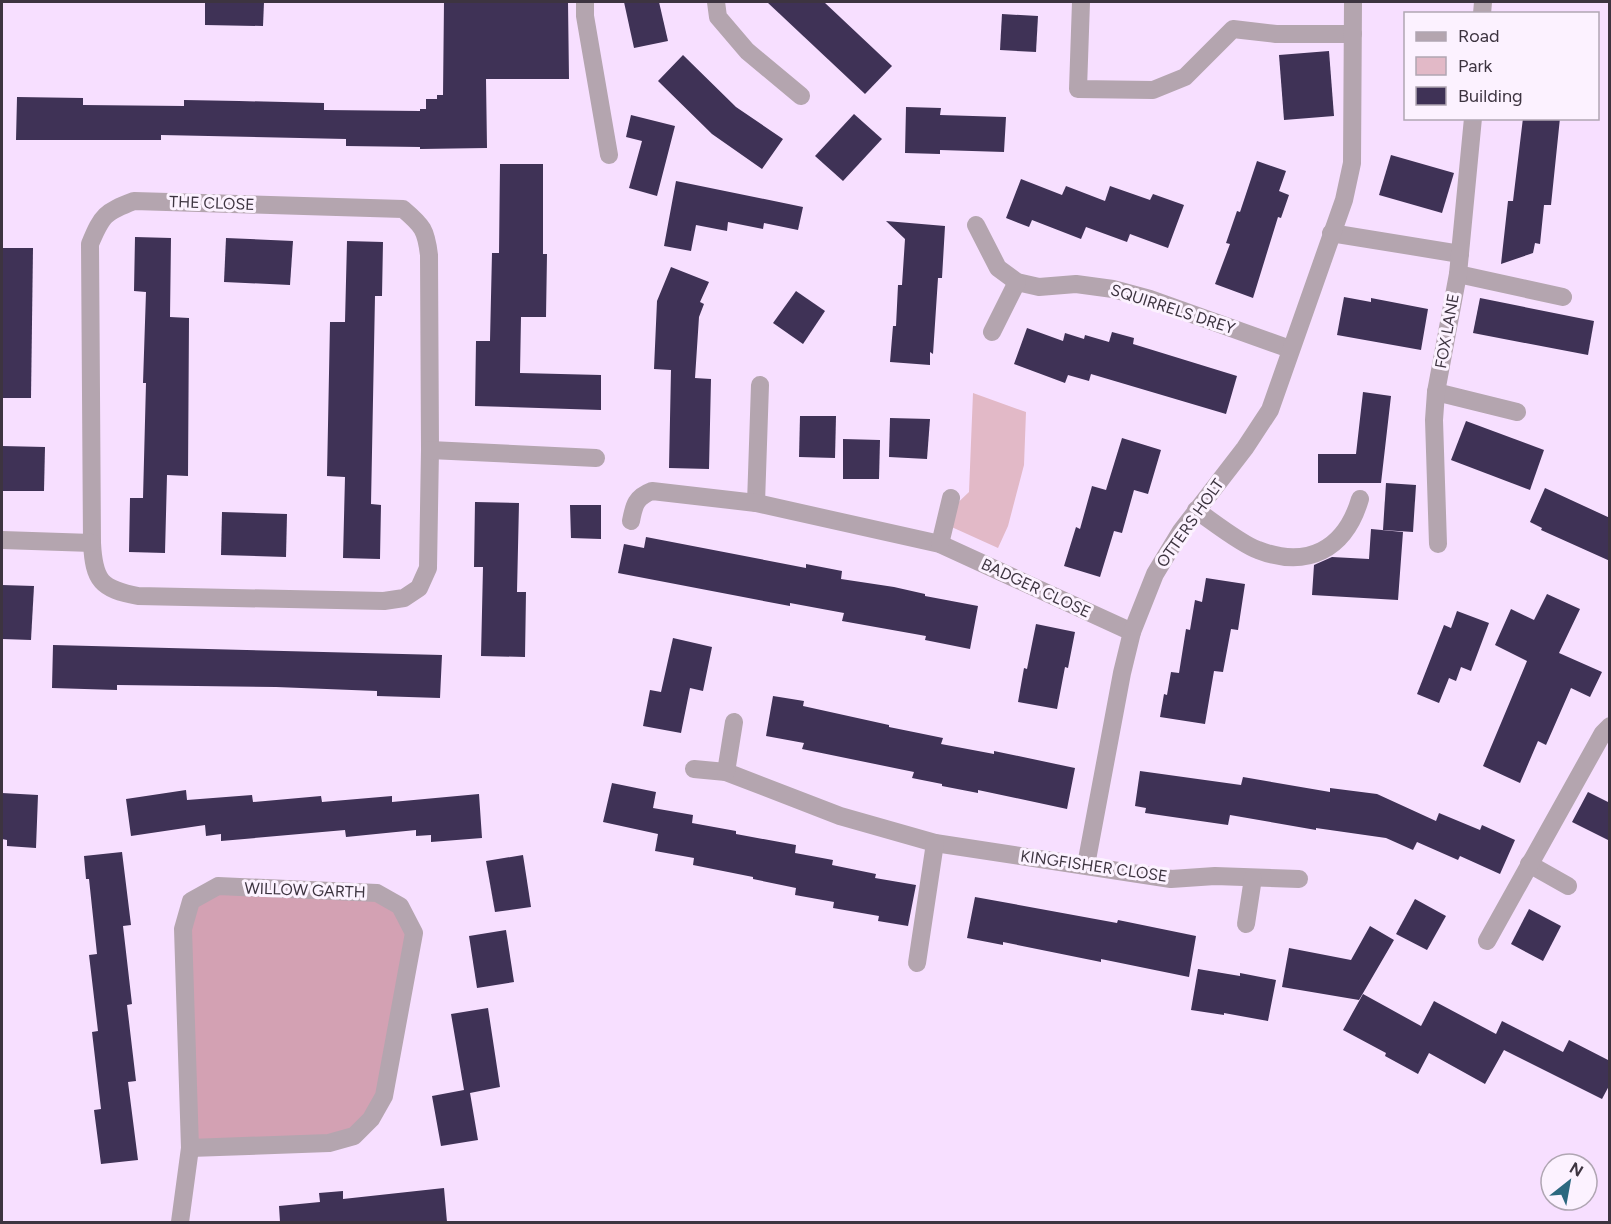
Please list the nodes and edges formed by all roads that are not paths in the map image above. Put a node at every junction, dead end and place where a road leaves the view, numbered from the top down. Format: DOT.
graph roads {
  1 [pos="585,2"];
  2 [pos="716,2"];
  3 [pos="1082,2"];
  4 [pos="1353,2"];
  5 [pos="1353,34"];
  6 [pos="801,96"];
  7 [pos="1473,120"];
  8 [pos="609,155"];
  9 [pos="976,225"];
  10 [pos="1331,233"];
  11 [pos="1460,254"];
  12 [pos="1458,274"];
  13 [pos="1017,282"];
  14 [pos="1563,297"];
  15 [pos="992,332"];
  16 [pos="1290,349"];
  17 [pos="760,385"];
  18 [pos="1437,392"];
  19 [pos="1517,412"];
  20 [pos="430,450"];
  21 [pos="596,458"];
  22 [pos="951,498"];
  23 [pos="1360,500"];
  24 [pos="756,502"];
  25 [pos="1196,510"];
  26 [pos="631,521"];
  27 [pos="2,540"];
  28 [pos="92,543"];
  29 [pos="940,544"];
  30 [pos="1438,544"];
  31 [pos="1132,632"];
  32 [pos="734,722"];
  33 [pos="1610,726"];
  34 [pos="694,769"];
  35 [pos="726,772"];
  36 [pos="935,843"];
  37 [pos="1529,864"];
  38 [pos="1086,865"];
  39 [pos="1253,878"];
  40 [pos="1299,879"];
  41 [pos="1568,886"];
  42 [pos="1246,924"];
  43 [pos="1487,941"];
  44 [pos="917,963"];
  45 [pos="190,1148"];
  46 [pos="180,1222"];
  1 -- 8 [label="street"];
  2 -- 6 [label="street"];
  3 -- 5 [label="street"];
  4 -- 5 [label="street, OTTERS HOLT"];
  5 -- 10 [label="street, OTTERS HOLT"];
  7 -- 11 [label="street, FOX LANE"];
  9 -- 13 [label="street"];
  10 -- 11 [label="street"];
  10 -- 16 [label="street, OTTERS HOLT"];
  11 -- 12 [label="street, FOX LANE"];
  12 -- 14 [label="street"];
  12 -- 18 [label="street, FOX LANE"];
  13 -- 15 [label="street"];
  13 -- 16 [label="street, SQUIRRELS DREY"];
  16 -- 25 [label="street, OTTERS HOLT"];
  17 -- 24 [label="street"];
  18 -- 19 [label="street"];
  18 -- 30 [label="street, FOX LANE"];
  20 -- 21 [label="street"];
  20 -- 28 [label="street, THE CLOSE"];
  20 -- 28 [label="street, THE CLOSE"];
  22 -- 29 [label="street"];
  23 -- 25 [label="street"];
  24 -- 26 [label="street, BADGER CLOSE"];
  24 -- 29 [label="street, BADGER CLOSE"];
  25 -- 31 [label="street, OTTERS HOLT"];
  27 -- 28 [label="street"];
  29 -- 31 [label="street, BADGER CLOSE"];
  31 -- 38 [label="street, OTTERS HOLT"];
  32 -- 35 [label="street"];
  33 -- 37 [label="street"];
  34 -- 35 [label="street, KINGFISHER CLOSE"];
  35 -- 36 [label="street, KINGFISHER CLOSE"];
  36 -- 38 [label="street, KINGFISHER CLOSE"];
  36 -- 44 [label="street"];
  37 -- 41 [label="street"];
  37 -- 43 [label="street"];
  38 -- 39 [label="street, KINGFISHER CLOSE"];
  39 -- 40 [label="street, KINGFISHER CLOSE"];
  39 -- 42 [label="street"];
  45 -- 45 [label="street, WILLOW GARTH"];
  45 -- 46 [label="street, WILLOW GARTH"];
}
